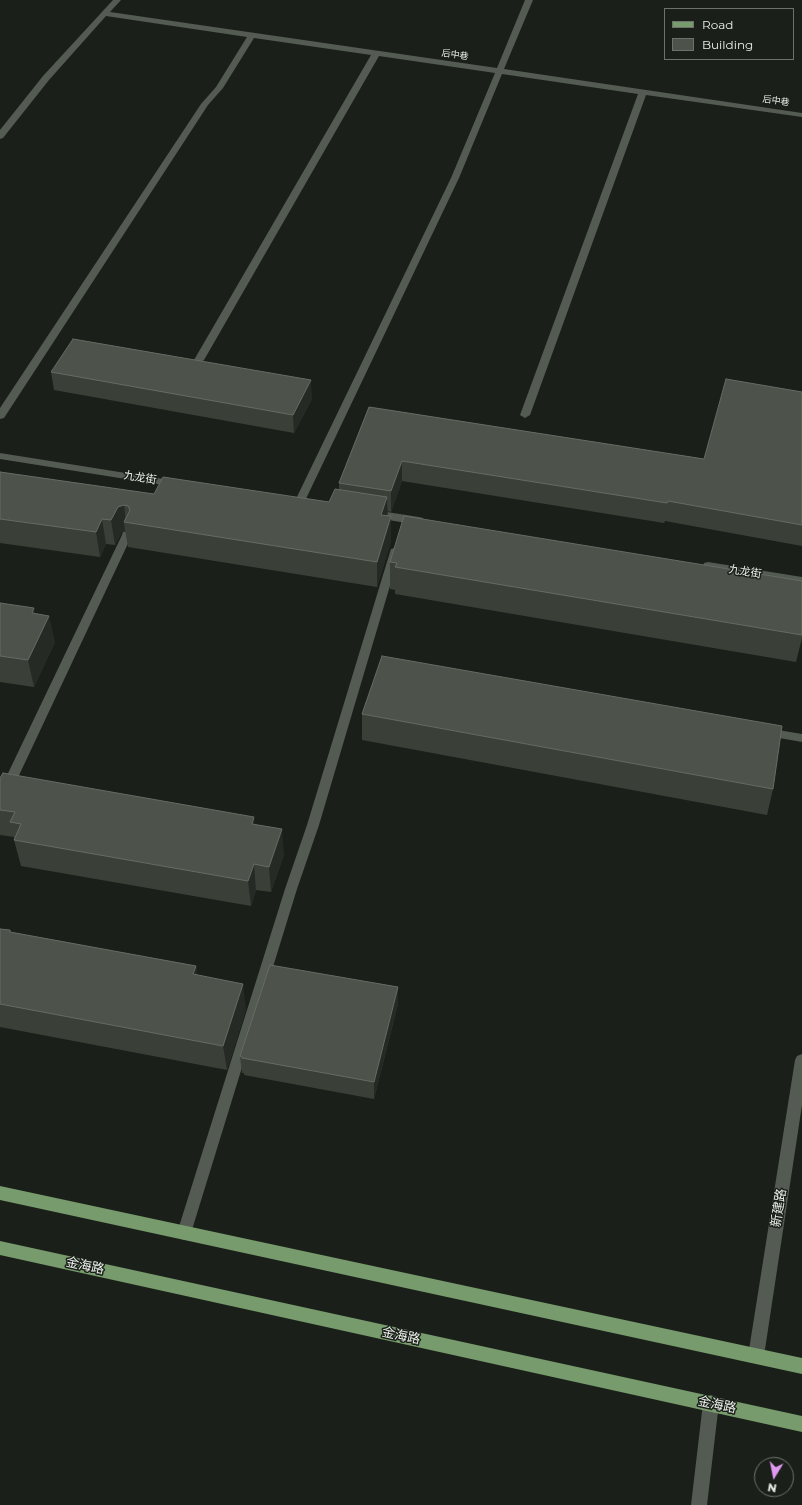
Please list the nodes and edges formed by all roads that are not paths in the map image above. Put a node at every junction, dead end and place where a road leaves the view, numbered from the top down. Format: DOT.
graph roads {
  1 [pos="117,0"];
  2 [pos="529,0"];
  3 [pos="105,14"];
  4 [pos="251,36"];
  5 [pos="376,54"];
  6 [pos="499,71"];
  7 [pos="643,92"];
  8 [pos="802,115"];
  9 [pos="0,136"];
  10 [pos="199,360"];
  11 [pos="525,415"];
  12 [pos="0,416"];
  13 [pos="0,456"];
  14 [pos="189,486"];
  15 [pos="314,505"];
  16 [pos="367,513"];
  17 [pos="404,519"];
  18 [pos="428,523"];
  19 [pos="127,535"];
  20 [pos="701,565"];
  21 [pos="802,581"];
  22 [pos="755,730"];
  23 [pos="802,738"];
  24 [pos="0,803"];
  25 [pos="802,1060"];
  26 [pos="0,1193"];
  27 [pos="184,1233"];
  28 [pos="0,1248"];
  29 [pos="756,1356"];
  30 [pos="802,1366"];
  31 [pos="711,1404"];
  32 [pos="802,1424"];
  33 [pos="699,1505"];
  1 -- 3 [label="street"];
  2 -- 6 [label="street"];
  3 -- 4 [label="street, 后中巷"];
  3 -- 9 [label="street"];
  4 -- 5 [label="street, 后中巷"];
  4 -- 12 [label="street"];
  5 -- 6 [label="street, 后中巷"];
  5 -- 10 [label="street"];
  6 -- 7 [label="street, 后中巷"];
  6 -- 15 [label="street"];
  7 -- 8 [label="street, 后中巷"];
  7 -- 11 [label="street"];
  13 -- 14 [label="street, 九龙街"];
  16 -- 17 [label="street"];
  17 -- 18 [label="street"];
  17 -- 27 [label="street"];
  19 -- 24 [label="street"];
  20 -- 21 [label="street, 九龙街"];
  22 -- 23 [label="street"];
  25 -- 29 [label="street, 新建路"];
  26 -- 27 [label="main road"];
  27 -- 29 [label="main road"];
  28 -- 31 [label="main road, 金海路"];
  29 -- 30 [label="main road"];
  31 -- 32 [label="main road, 金海路"];
  31 -- 33 [label="street"];
}
